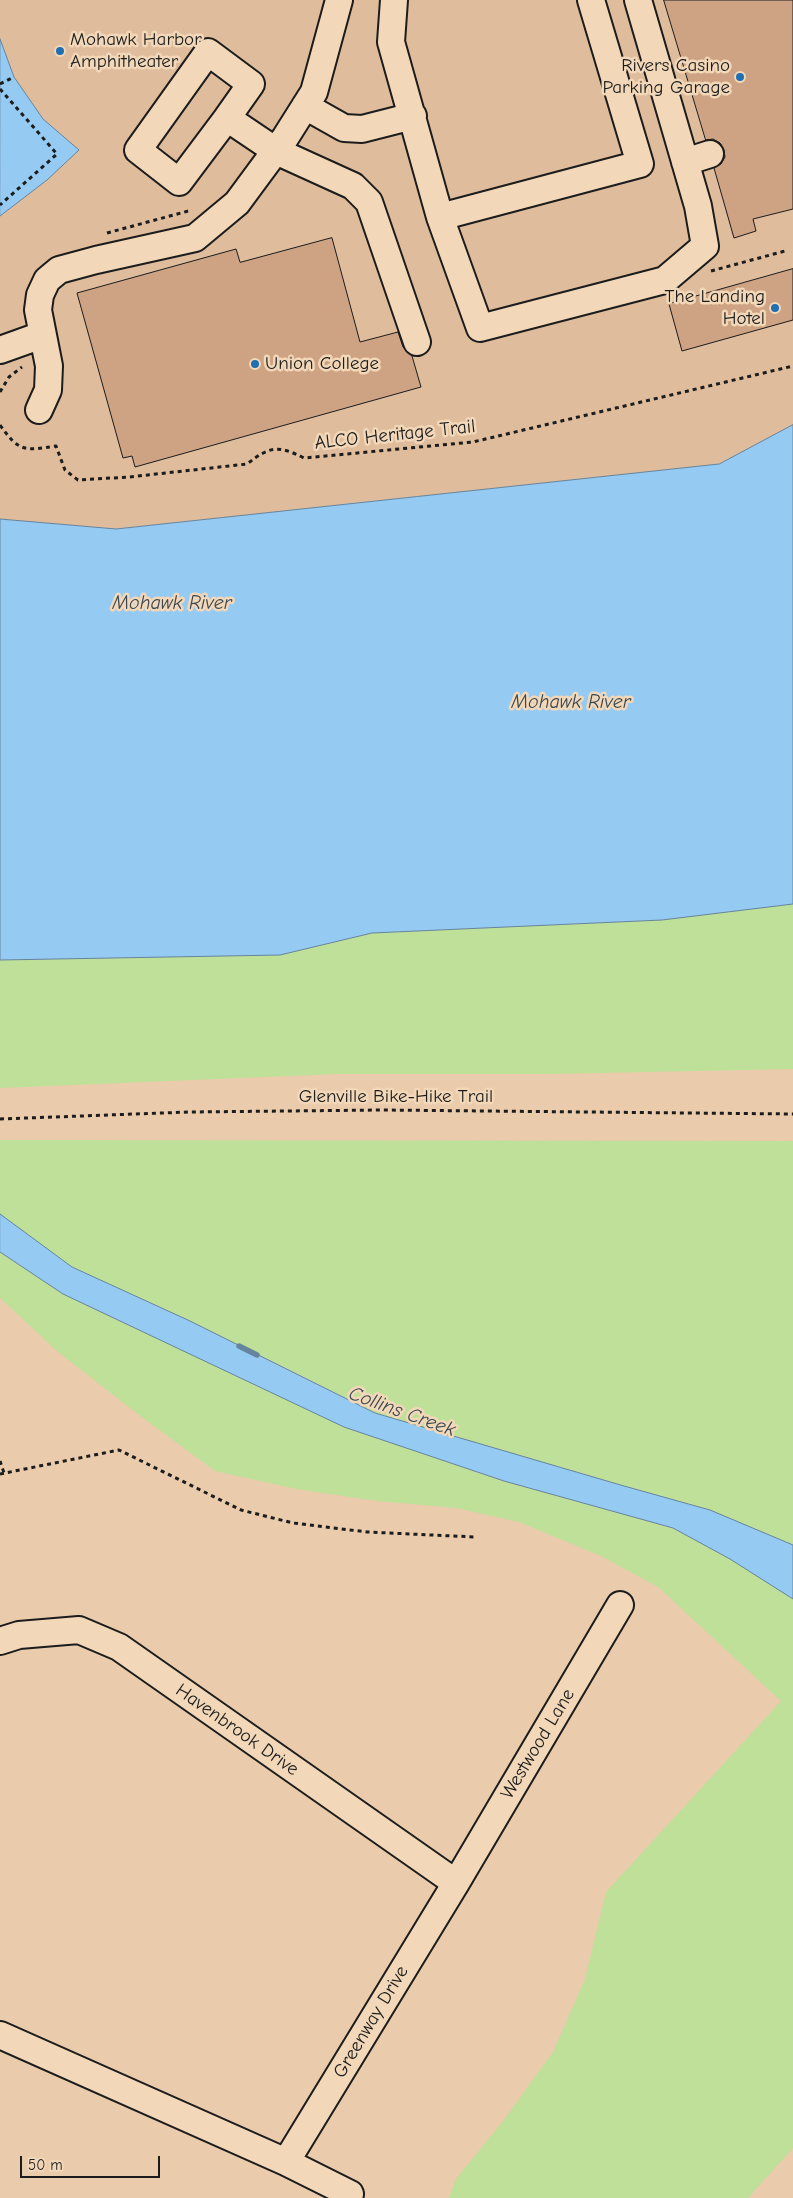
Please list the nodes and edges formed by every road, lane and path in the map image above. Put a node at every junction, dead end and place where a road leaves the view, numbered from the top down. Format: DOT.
graph roads {
  1 [pos="339,0"];
  2 [pos="394,0"];
  3 [pos="591,0"];
  4 [pos="638,0"];
  5 [pos="14,76"];
  6 [pos="0,84"];
  7 [pos="0,89"];
  8 [pos="305,106"];
  9 [pos="412,116"];
  10 [pos="228,118"];
  11 [pos="276,151"];
  12 [pos="710,154"];
  13 [pos="684,162"];
  14 [pos="0,205"];
  15 [pos="440,216"];
  16 [pos="785,251"];
  17 [pos="704,274"];
  18 [pos="42,335"];
  19 [pos="417,342"];
  20 [pos="0,350"];
  21 [pos="793,366"];
  22 [pos="39,410"];
  23 [pos="0,425"];
  24 [pos="793,1114"];
  25 [pos="0,1119"];
  26 [pos="0,1461"];
  27 [pos="2,1474"];
  28 [pos="475,1537"];
  29 [pos="620,1605"];
  30 [pos="0,1641"];
  31 [pos="456,1883"];
  32 [pos="0,2035"];
  33 [pos="286,2162"];
  34 [pos="350,2194"];
  1 -- 8 [label="street"];
  2 -- 9 [label="street"];
  3 -- 15 [label="street"];
  4 -- 13 [label="street"];
  5 -- 6 [label="path"];
  7 -- 14 [label="path"];
  8 -- 9 [label="street"];
  8 -- 11 [label="street"];
  9 -- 15 [label="street"];
  10 -- 10 [label="street"];
  10 -- 11 [label="street"];
  11 -- 18 [label="street"];
  11 -- 19 [label="street"];
  12 -- 13 [label="street"];
  13 -- 15 [label="street"];
  16 -- 17 [label="path"];
  18 -- 20 [label="street"];
  18 -- 22 [label="street"];
  21 -- 23 [label="path, ALCO Heritage Trail"];
  24 -- 25 [label="path, Glenville Bike-Hike Trail"];
  26 -- 27 [label="path"];
  27 -- 28 [label="path"];
  29 -- 31 [label="street, Westwood Lane"];
  30 -- 31 [label="street, Havenbrook Drive"];
  31 -- 33 [label="street, Greenway Drive"];
  32 -- 33 [label="street"];
  33 -- 34 [label="street"];
}
